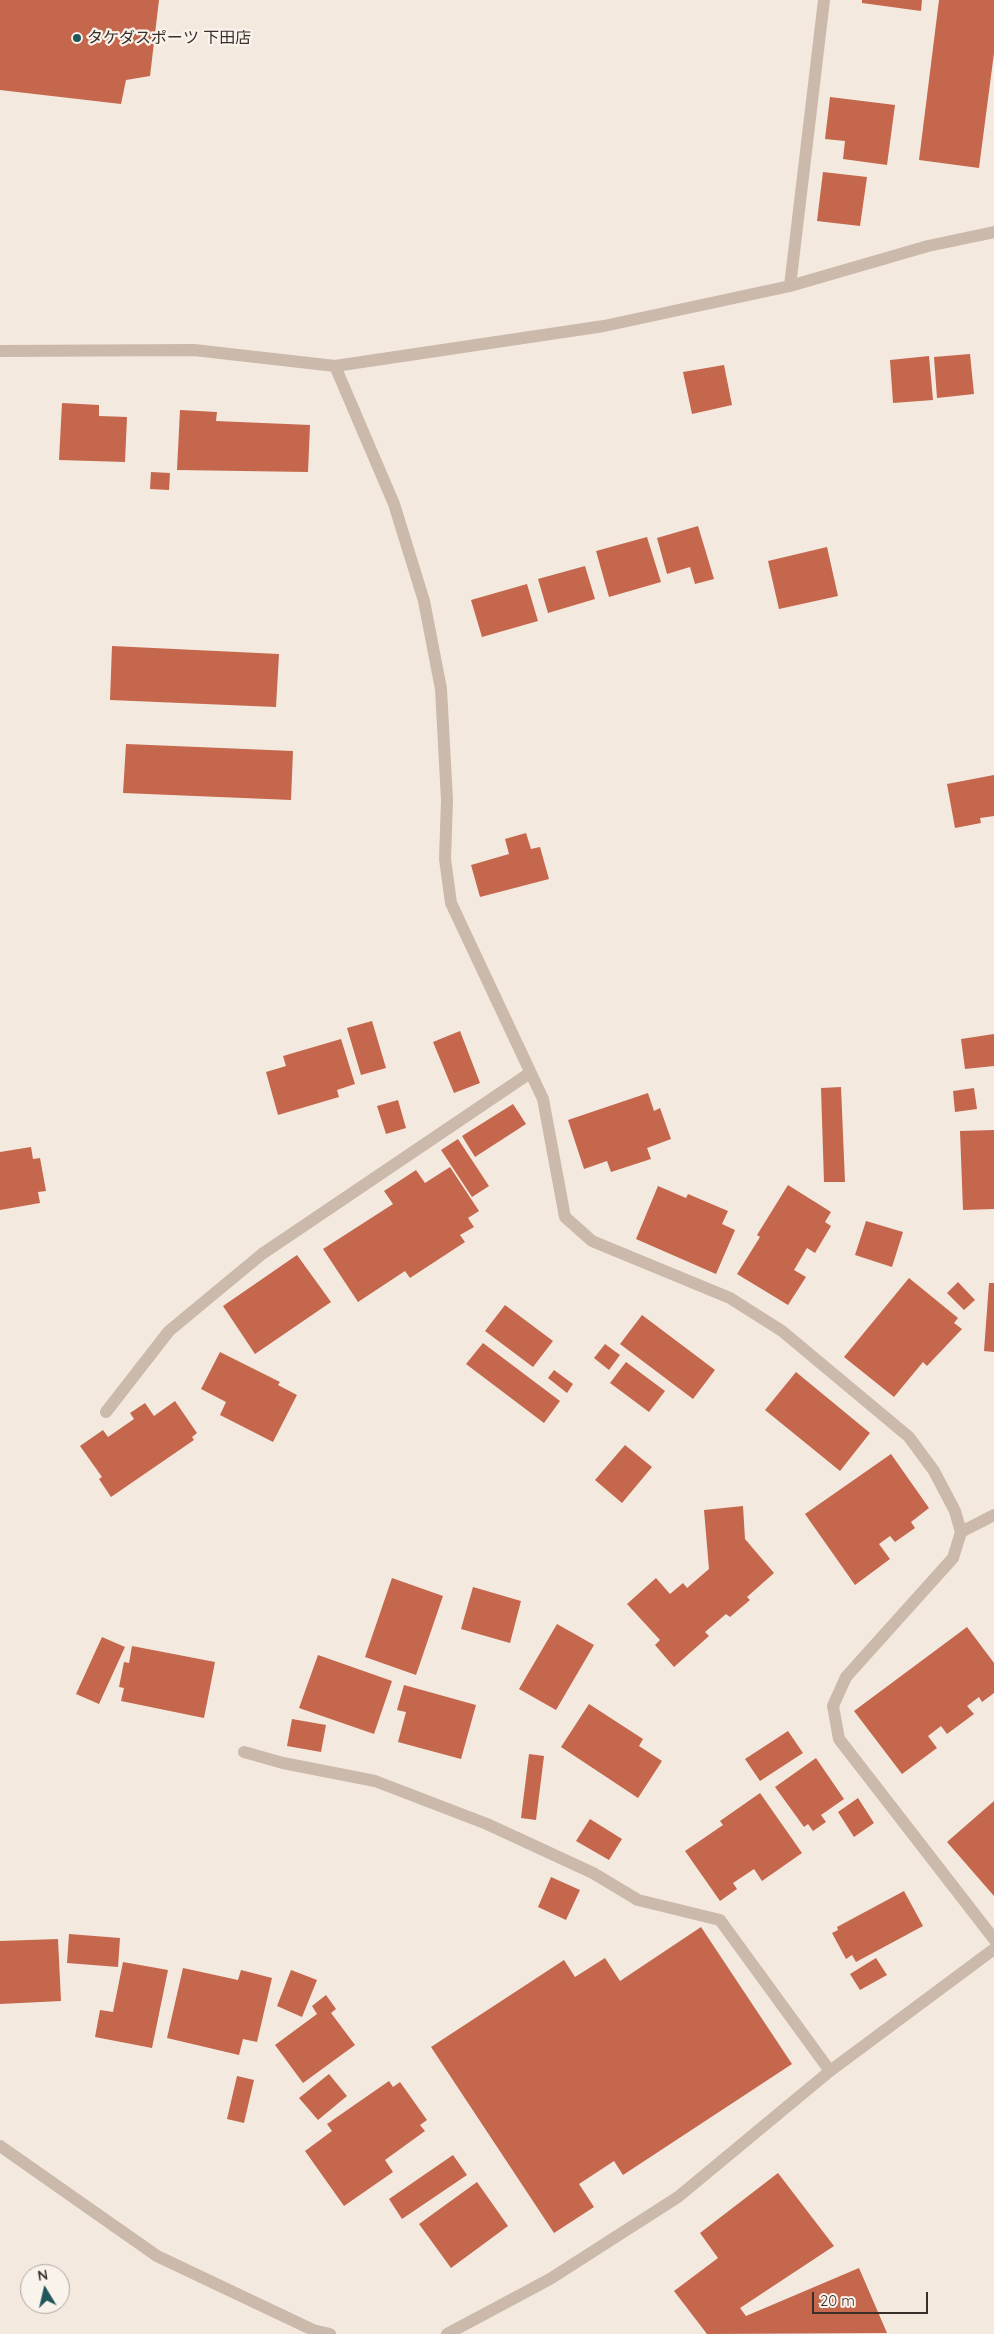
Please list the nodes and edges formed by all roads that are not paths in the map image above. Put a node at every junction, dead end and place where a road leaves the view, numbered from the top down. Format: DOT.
graph roads {
  1 [pos="824,0"];
  2 [pos="994,232"];
  3 [pos="790,286"];
  4 [pos="0,351"];
  5 [pos="335,366"];
  6 [pos="530,1073"];
  7 [pos="106,1412"];
  8 [pos="994,1515"];
  9 [pos="961,1532"];
  10 [pos="244,1752"];
  11 [pos="994,1939"];
  12 [pos="994,1949"];
  13 [pos="830,2072"];
  14 [pos="0,2146"];
  15 [pos="330,2334"];
  16 [pos="447,2334"];
  1 -- 3 [label="street"];
  2 -- 3 [label="street"];
  3 -- 5 [label="street"];
  4 -- 5 [label="street"];
  5 -- 6 [label="street"];
  6 -- 7 [label="street"];
  6 -- 9 [label="street"];
  8 -- 9 [label="street"];
  9 -- 11 [label="street"];
  10 -- 13 [label="street"];
  12 -- 13 [label="street"];
  13 -- 16 [label="street"];
  14 -- 15 [label="street"];
}
